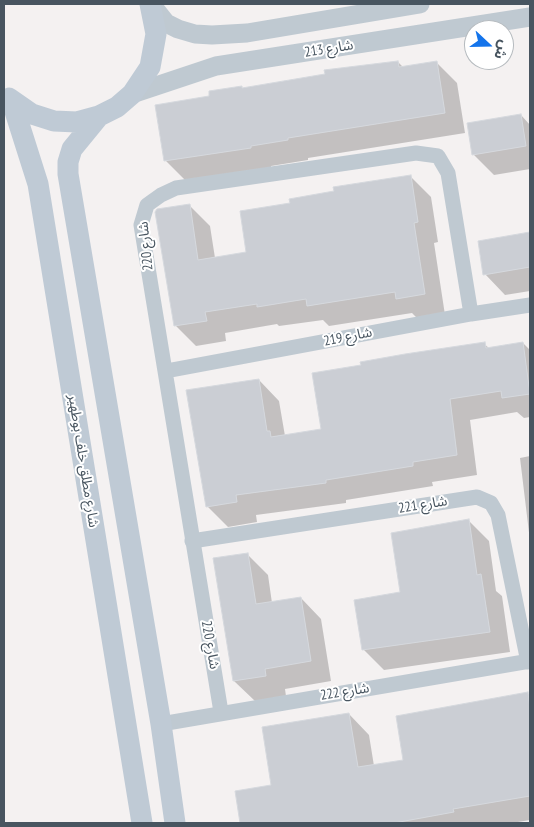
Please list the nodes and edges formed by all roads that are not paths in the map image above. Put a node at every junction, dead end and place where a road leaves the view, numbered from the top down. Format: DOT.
graph roads {
  1 [pos="151,4"];
  2 [pos="420,4"];
  3 [pos="530,17"];
  4 [pos="132,94"];
  5 [pos="8,97"];
  6 [pos="99,116"];
  7 [pos="530,305"];
  8 [pos="471,314"];
  9 [pos="166,371"];
  10 [pos="192,541"];
  11 [pos="529,662"];
  12 [pos="221,712"];
  13 [pos="161,724"];
  14 [pos="142,823"];
  15 [pos="175,823"];
  1 -- 2 [label="street"];
  1 -- 4 [label="main road"];
  3 -- 4 [label="street, شارع 213"];
  4 -- 6 [label="main road"];
  5 -- 6 [label="main road"];
  5 -- 14 [label="main road, شارع مطلق خلف بوطهير"];
  6 -- 13 [label="main road"];
  7 -- 8 [label="street, شارع 219"];
  8 -- 9 [label="street, شارع 219"];
  8 -- 9 [label="street, شارع 220"];
  9 -- 10 [label="street, شارع 220"];
  10 -- 11 [label="street, شارع 221"];
  10 -- 12 [label="street, شارع 220"];
  11 -- 12 [label="street, شارع 222"];
  12 -- 13 [label="street, شارع 222"];
  13 -- 15 [label="main road"];
}
